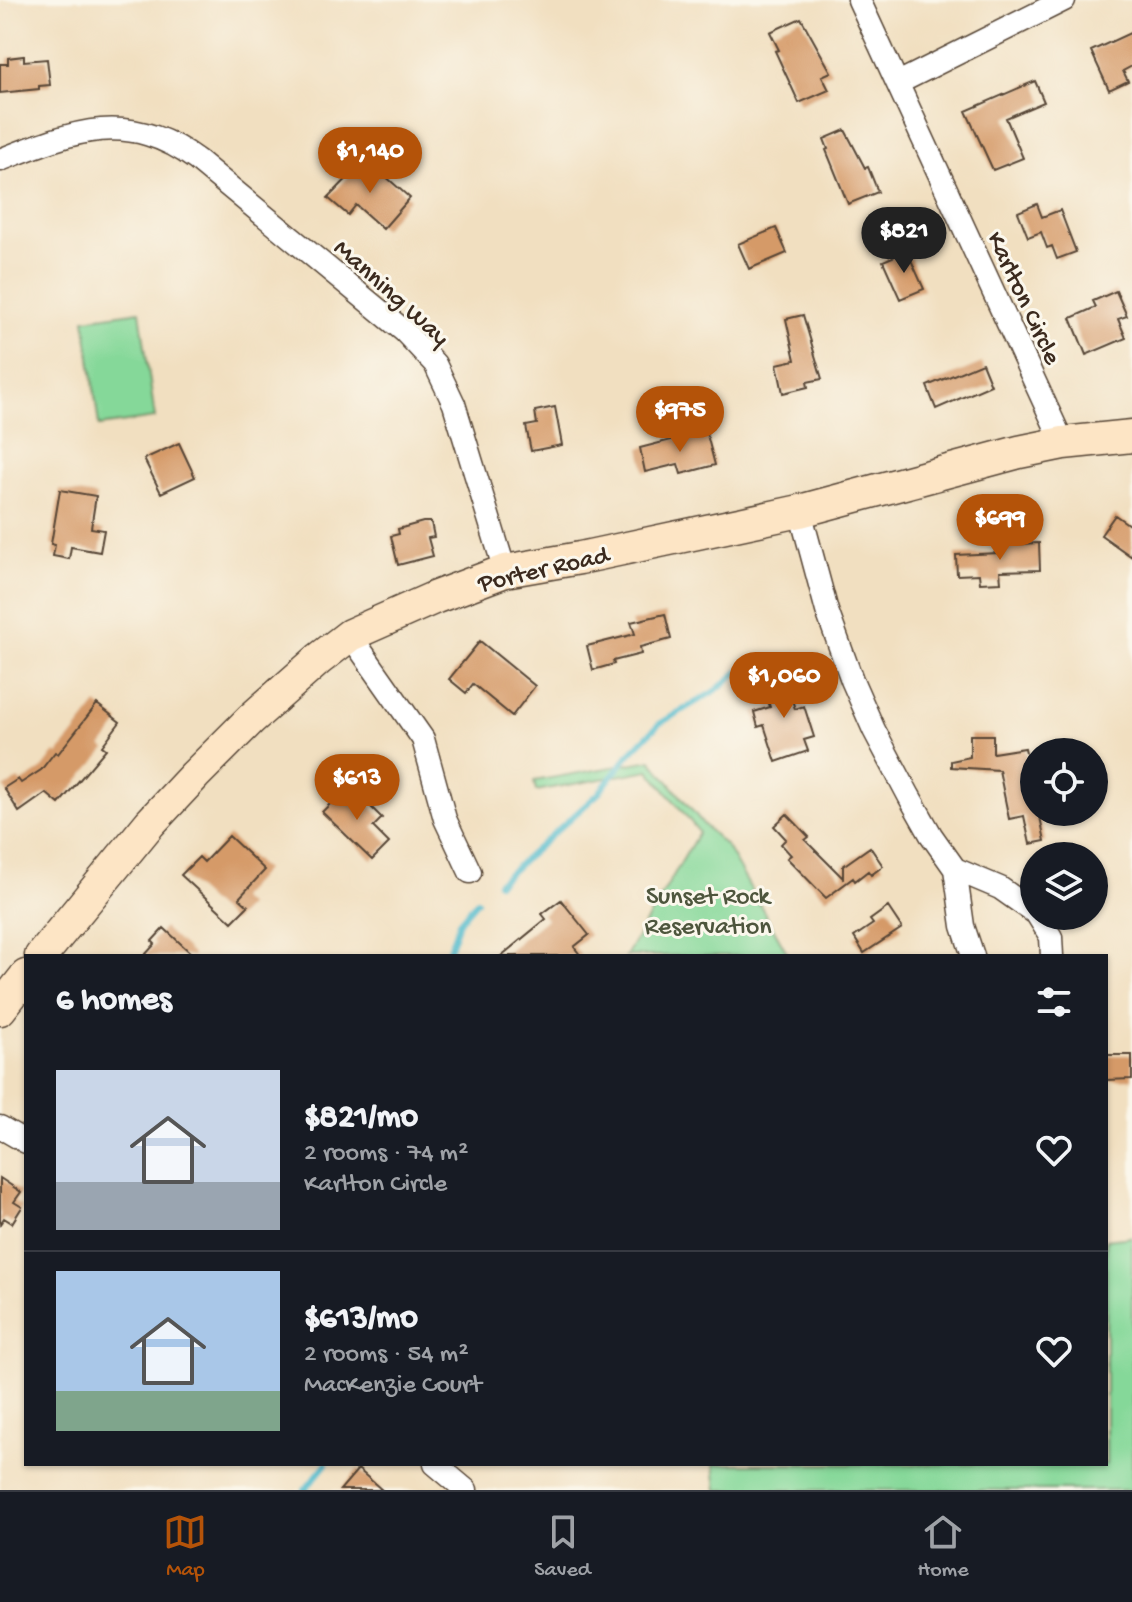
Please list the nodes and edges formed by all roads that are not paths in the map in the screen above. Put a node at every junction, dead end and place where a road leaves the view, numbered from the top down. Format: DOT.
graph roads {
  1 [pos="859,0"];
  2 [pos="1064,0"];
  3 [pos="898,83"];
  4 [pos="0,160"];
  5 [pos="1132,436"];
  6 [pos="1063,443"];
  7 [pos="800,511"];
  8 [pos="505,571"];
  9 [pos="350,635"];
  10 [pos="955,869"];
  11 [pos="470,872"];
  12 [pos="1020,902"];
  13 [pos="1046,930"];
  14 [pos="43,954"];
  15 [pos="972,954"];
  16 [pos="1052,954"];
  17 [pos="24,979"];
  18 [pos="0,1009"];
  19 [pos="0,1127"];
  20 [pos="24,1141"];
  21 [pos="437,1466"];
  22 [pos="466,1490"];
  1 -- 3 [label="street, Karlton Circle"];
  2 -- 3 [label="street"];
  3 -- 6 [label="street, Karlton Circle"];
  4 -- 8 [label="street, Manning Way"];
  5 -- 6 [label="street, Porter Road"];
  6 -- 7 [label="street, Porter Road"];
  7 -- 8 [label="street, Porter Road"];
  7 -- 10 [label="street"];
  8 -- 9 [label="street, Porter Road"];
  9 -- 11 [label="street"];
  9 -- 14 [label="street, Porter Road"];
  10 -- 12 [label="street"];
  10 -- 15 [label="street"];
  13 -- 16 [label="street"];
  17 -- 18 [label="street"];
  19 -- 20 [label="street"];
  21 -- 22 [label="street"];
}
